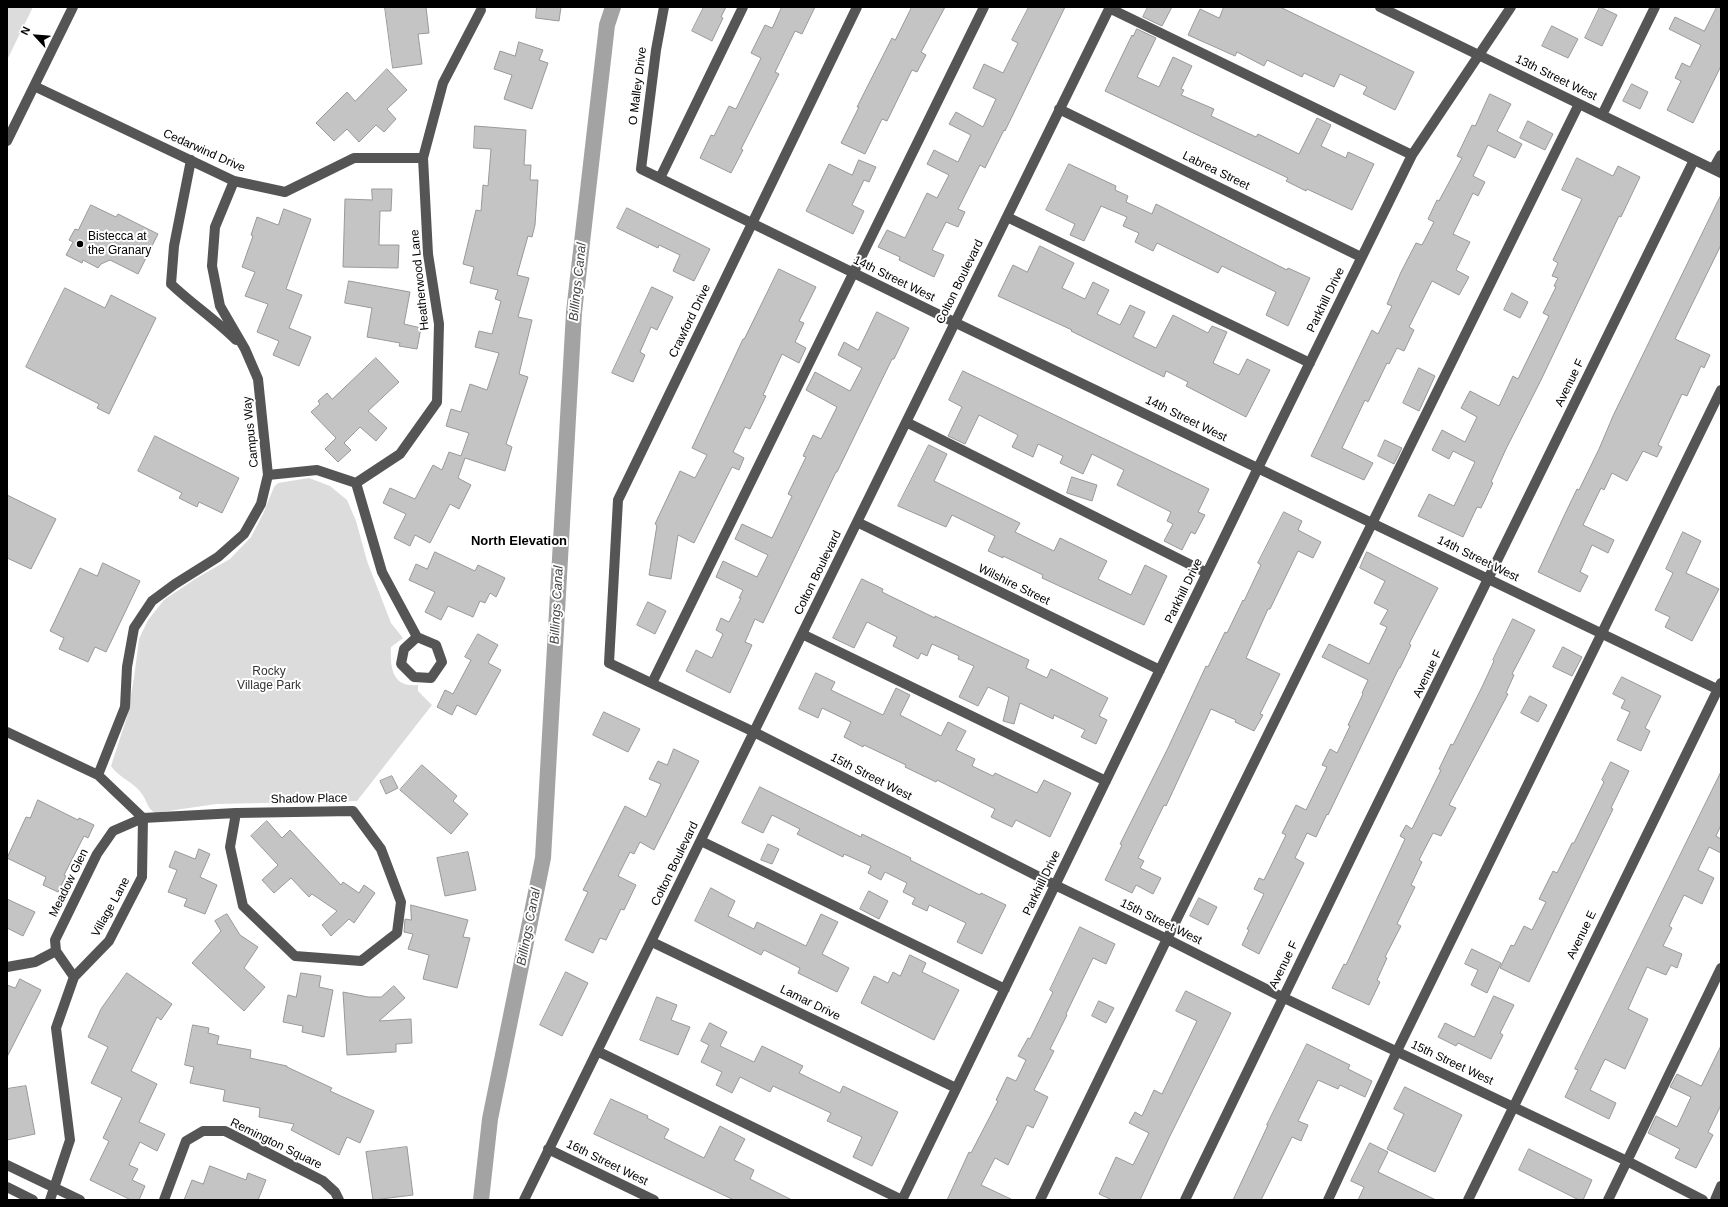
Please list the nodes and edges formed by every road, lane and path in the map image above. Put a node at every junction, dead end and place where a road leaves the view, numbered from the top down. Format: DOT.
graph roads {
  1 [pos="73,7"];
  2 [pos="664,7"];
  3 [pos="743,7"];
  4 [pos="857,7"];
  5 [pos="984,7"];
  6 [pos="1380,7"];
  7 [pos="1511,7"];
  8 [pos="1655,7"];
  9 [pos="1109,8"];
  10 [pos="481,10"];
  11 [pos="1478,55"];
  12 [pos="34,86"];
  13 [pos="1579,104"];
  14 [pos="1060,109"];
  15 [pos="1602,115"];
  16 [pos="7,141"];
  17 [pos="1721,155"];
  18 [pos="1412,156"];
  19 [pos="423,158"];
  20 [pos="191,160"];
  21 [pos="1694,160"];
  22 [pos="641,169"];
  23 [pos="1717,171"];
  24 [pos="660,178"];
  25 [pos="234,181"];
  26 [pos="1007,216"];
  27 [pos="752,224"];
  28 [pos="1361,257"];
  29 [pos="853,273"];
  30 [pos="954,322"];
  31 [pos="245,349"];
  32 [pos="1310,363"];
  33 [pos="1721,390"];
  34 [pos="906,422"];
  35 [pos="1258,468"];
  36 [pos="268,475"];
  37 [pos="356,483"];
  38 [pos="857,522"];
  39 [pos="1373,522"];
  40 [pos="1208,573"];
  41 [pos="1489,579"];
  42 [pos="802,634"];
  43 [pos="1601,634"];
  44 [pos="417,637"];
  45 [pos="609,663"];
  46 [pos="1160,670"];
  47 [pos="652,683"];
  48 [pos="1720,687"];
  49 [pos="7,732"];
  50 [pos="754,732"];
  51 [pos="98,775"];
  52 [pos="1106,781"];
  53 [pos="236,813"];
  54 [pos="143,818"];
  55 [pos="701,841"];
  56 [pos="1054,885"];
  57 [pos="1167,939"];
  58 [pos="652,942"];
  59 [pos="56,951"];
  60 [pos="7,967"];
  61 [pos="1721,968"];
  62 [pos="74,977"];
  63 [pos="1005,989"];
  64 [pos="1282,997"];
  65 [pos="597,1051"];
  66 [pos="1397,1051"];
  67 [pos="956,1088"];
  68 [pos="1513,1106"];
  69 [pos="548,1149"];
  70 [pos="1627,1161"];
  71 [pos="7,1165"];
  72 [pos="1721,1186"];
  73 [pos="7,1188"];
  74 [pos="54,1188"];
  75 [pos="33,1200"];
  76 [pos="50,1200"];
  77 [pos="80,1200"];
  78 [pos="164,1200"];
  79 [pos="339,1200"];
  80 [pos="524,1200"];
  81 [pos="654,1200"];
  82 [pos="902,1200"];
  83 [pos="1040,1200"];
  84 [pos="1185,1200"];
  85 [pos="1328,1200"];
  86 [pos="1468,1200"];
  87 [pos="1608,1200"];
  88 [pos="1703,1200"];
  89 [pos="1715,1200"];
  1 -- 12 [label="street"];
  2 -- 22 [label="street, O Malley Drive"];
  3 -- 24 [label="street"];
  4 -- 27 [label="street, Crawford Drive"];
  5 -- 29 [label="street"];
  6 -- 11 [label="street, 13th Street West"];
  7 -- 11 [label="street, Parkhill Drive"];
  8 -- 15 [label="street"];
  9 -- 14 [label="street, Colton Boulevard"];
  9 -- 18 [label="street"];
  10 -- 19 [label="street"];
  11 -- 13 [label="street, 13th Street West"];
  11 -- 18 [label="street, Parkhill Drive"];
  12 -- 16 [label="street"];
  12 -- 20 [label="street, Cedarwind Drive"];
  13 -- 15 [label="street, 13th Street West"];
  13 -- 39 [label="street"];
  14 -- 26 [label="street, Colton Boulevard"];
  14 -- 28 [label="street, Labrea Street"];
  15 -- 21 [label="street, 13th Street West"];
  17 -- 23 [label="street"];
  18 -- 28 [label="street, Parkhill Drive"];
  19 -- 25 [label="street, Cedarwind Drive"];
  19 -- 37 [label="street, Heatherwood Lane"];
  20 -- 25 [label="street, Cedarwind Drive"];
  20 -- 31 [label="street"];
  21 -- 23 [label="street, 13th Street West"];
  21 -- 41 [label="street, Avenue F"];
  22 -- 24 [label="street, 14th Street West"];
  24 -- 27 [label="street, 14th Street West"];
  25 -- 31 [label="street, Campus Way"];
  26 -- 30 [label="street, Colton Boulevard"];
  26 -- 32 [label="street"];
  27 -- 29 [label="street, 14th Street West"];
  27 -- 45 [label="street, Crawford Drive"];
  28 -- 32 [label="street, Parkhill Drive"];
  29 -- 30 [label="street, 14th Street West"];
  29 -- 47 [label="street"];
  30 -- 34 [label="street, Colton Boulevard"];
  30 -- 35 [label="street, 14th Street West"];
  31 -- 36 [label="street, Campus Way"];
  32 -- 35 [label="street, Parkhill Drive"];
  33 -- 43 [label="street"];
  34 -- 38 [label="street, Colton Boulevard"];
  34 -- 40 [label="street"];
  35 -- 39 [label="street, 14th Street West"];
  35 -- 40 [label="street, Parkhill Drive"];
  36 -- 37 [label="street"];
  36 -- 51 [label="street, Campus Way"];
  37 -- 44 [label="street"];
  38 -- 42 [label="street, Colton Boulevard"];
  38 -- 46 [label="street, Wilshire Street"];
  39 -- 41 [label="street, 14th Street West"];
  39 -- 57 [label="street"];
  40 -- 46 [label="street, Parkhill Drive"];
  41 -- 43 [label="street, 14th Street West"];
  41 -- 64 [label="street, Avenue F"];
  42 -- 50 [label="street, Colton Boulevard"];
  42 -- 52 [label="street"];
  43 -- 48 [label="street, 14th Street West"];
  43 -- 66 [label="street"];
  44 -- 44 [label="street"];
  45 -- 47 [label="street, 15th Street West"];
  46 -- 52 [label="street, Parkhill Drive"];
  47 -- 50 [label="street, 15th Street West"];
  48 -- 68 [label="street, Avenue E"];
  49 -- 51 [label="street"];
  50 -- 55 [label="street, Colton Boulevard"];
  50 -- 56 [label="street, 15th Street West"];
  51 -- 54 [label="street"];
  52 -- 56 [label="street, Parkhill Drive"];
  53 -- 53 [label="street, Shadow Place"];
  53 -- 54 [label="street, Shadow Place"];
  54 -- 59 [label="street, Meadow Glen"];
  54 -- 62 [label="street, Village Lane"];
  55 -- 58 [label="street, Colton Boulevard"];
  55 -- 63 [label="street"];
  56 -- 57 [label="street, 15th Street West"];
  56 -- 63 [label="street, Parkhill Drive"];
  57 -- 64 [label="street, 15th Street West"];
  57 -- 83 [label="street"];
  58 -- 65 [label="street, Colton Boulevard"];
  58 -- 67 [label="street, Lamar Drive"];
  59 -- 60 [label="street"];
  59 -- 62 [label="street"];
  61 -- 70 [label="street"];
  62 -- 74 [label="street, Village Lane"];
  63 -- 67 [label="street, Parkhill Drive"];
  64 -- 66 [label="street, 15th Street West"];
  64 -- 84 [label="street, Avenue F"];
  65 -- 69 [label="street, Colton Boulevard"];
  65 -- 82 [label="street"];
  66 -- 68 [label="street, 15th Street West"];
  66 -- 85 [label="street"];
  67 -- 82 [label="street, Parkhill Drive"];
  68 -- 70 [label="street, 15th Street West"];
  68 -- 86 [label="street, Avenue E"];
  69 -- 80 [label="street, Colton Boulevard"];
  69 -- 81 [label="street, 16th Street West"];
  70 -- 87 [label="street"];
  70 -- 88 [label="street, 15th Street West"];
  71 -- 74 [label="street"];
  72 -- 89 [label="street"];
  73 -- 75 [label="street"];
  74 -- 76 [label="street, Village Lane"];
  74 -- 77 [label="street"];
  78 -- 79 [label="street, Remington Square"];
}
